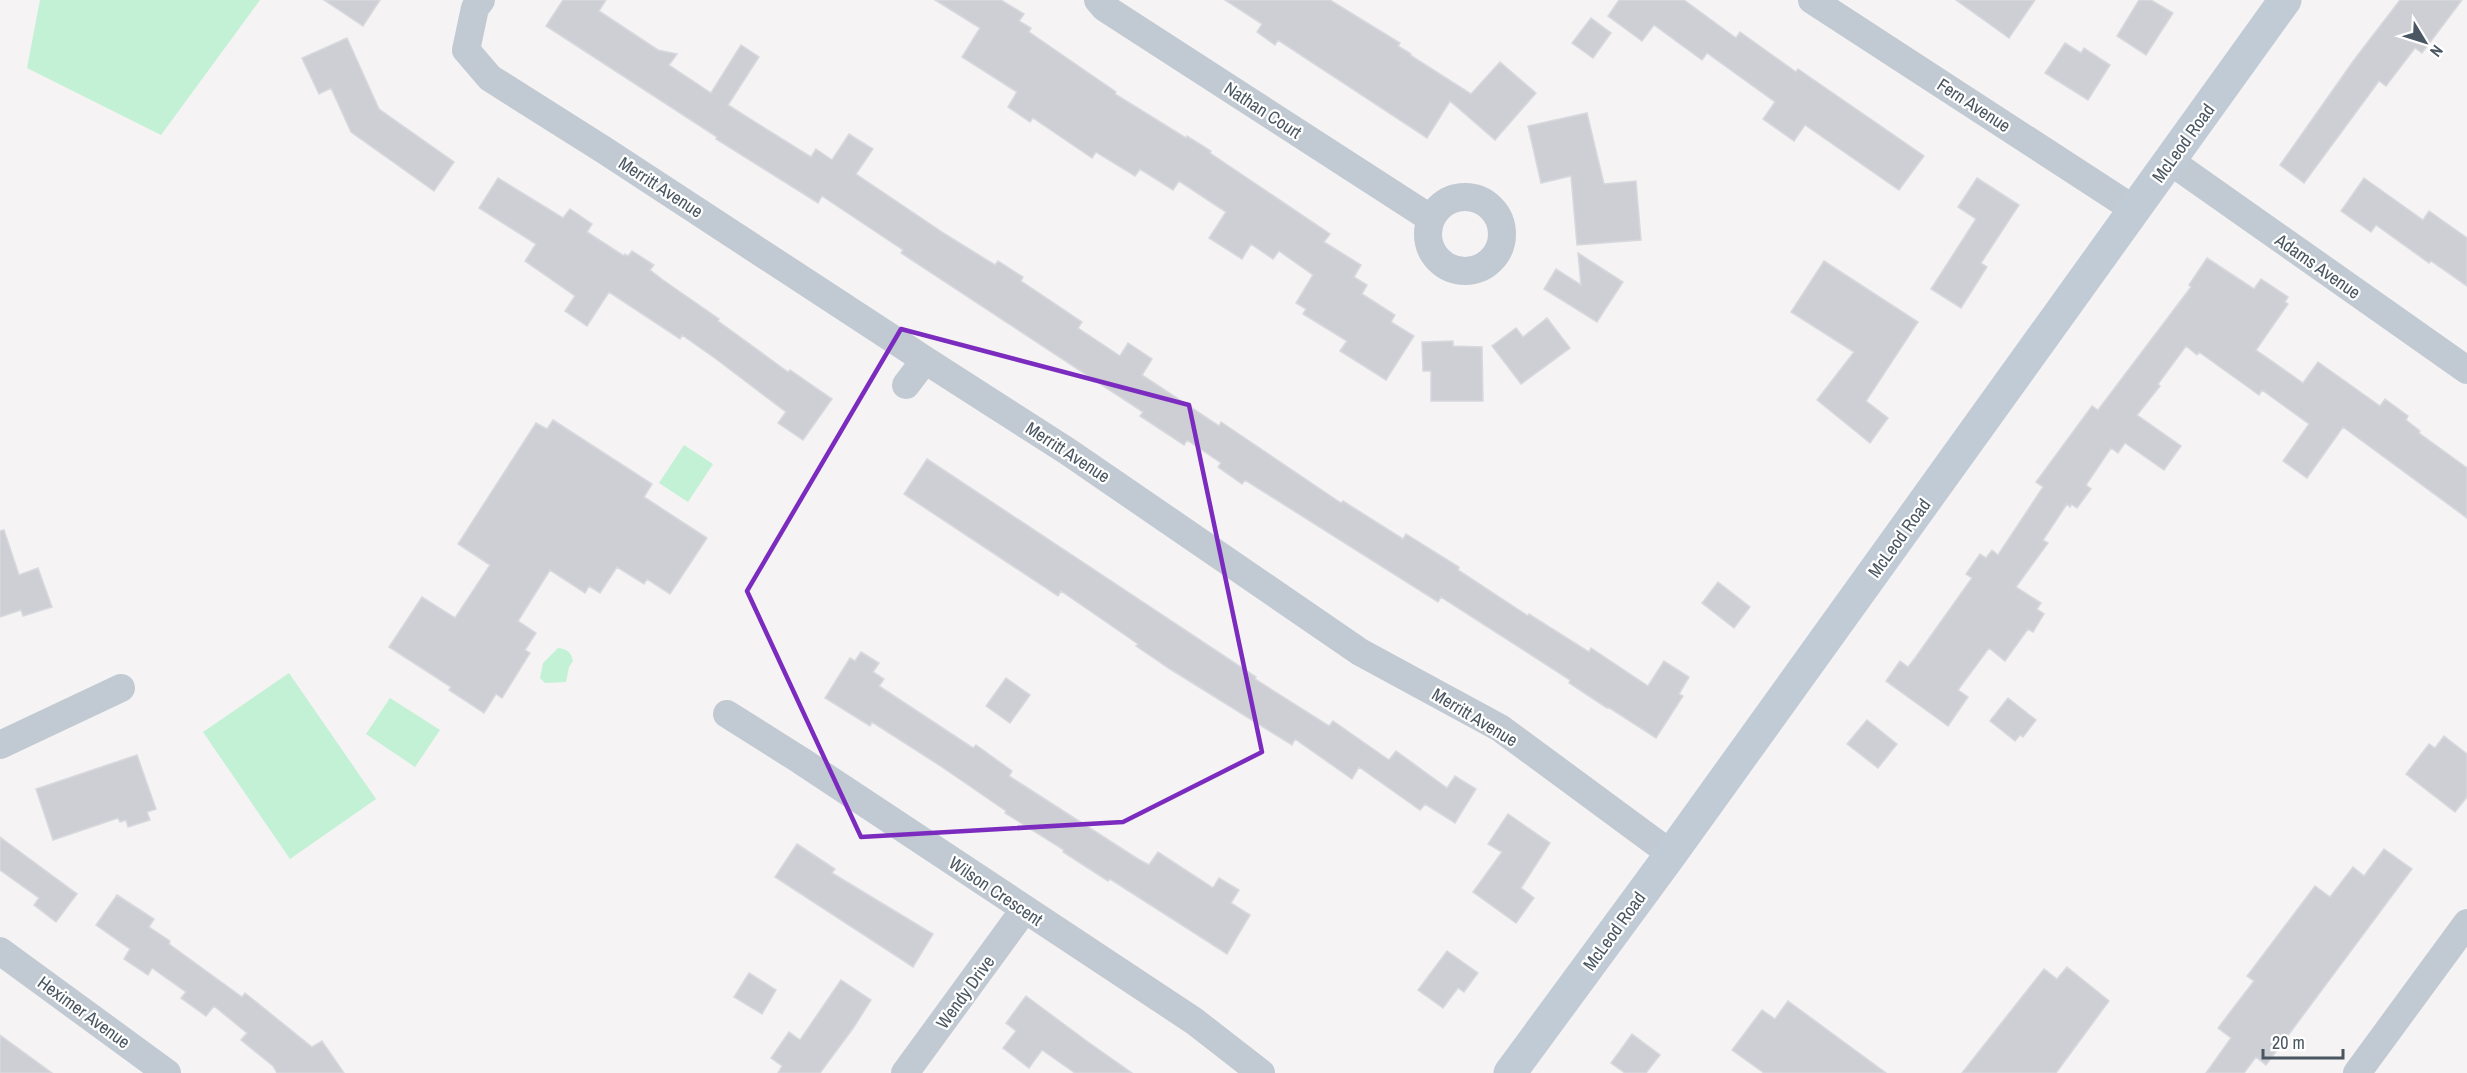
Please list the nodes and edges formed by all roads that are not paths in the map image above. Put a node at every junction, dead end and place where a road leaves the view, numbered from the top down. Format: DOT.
graph roads {
  1 [pos="481,0"];
  2 [pos="1098,0"];
  3 [pos="1812,0"];
  4 [pos="2285,0"];
  5 [pos="2170,161"];
  6 [pos="2135,210"];
  7 [pos="1430,218"];
  8 [pos="925,360"];
  9 [pos="2467,370"];
  10 [pos="906,385"];
  11 [pos="121,688"];
  12 [pos="727,714"];
  13 [pos="0,745"];
  14 [pos="1671,854"];
  15 [pos="1024,910"];
  16 [pos="2467,923"];
  17 [pos="0,951"];
  18 [pos="167,1073"];
  19 [pos="905,1073"];
  20 [pos="1261,1073"];
  21 [pos="1510,1073"];
  22 [pos="2357,1073"];
  1 -- 8 [label="street, Merritt Avenue"];
  2 -- 7 [label="street, Nathan Court"];
  3 -- 6 [label="street, Fern Avenue"];
  4 -- 5 [label="main road, McLeod Road"];
  5 -- 6 [label="main road, McLeod Road"];
  5 -- 9 [label="street, Adams Avenue"];
  6 -- 14 [label="main road, McLeod Road"];
  8 -- 10 [label="street"];
  8 -- 14 [label="street, Merritt Avenue"];
  11 -- 13 [label="street"];
  12 -- 15 [label="street, Wilson Crescent"];
  14 -- 21 [label="main road, McLeod Road"];
  15 -- 19 [label="street, Wendy Drive"];
  15 -- 20 [label="street, Wilson Crescent"];
  16 -- 22 [label="street"];
  17 -- 18 [label="street, Heximer Avenue"];
}
